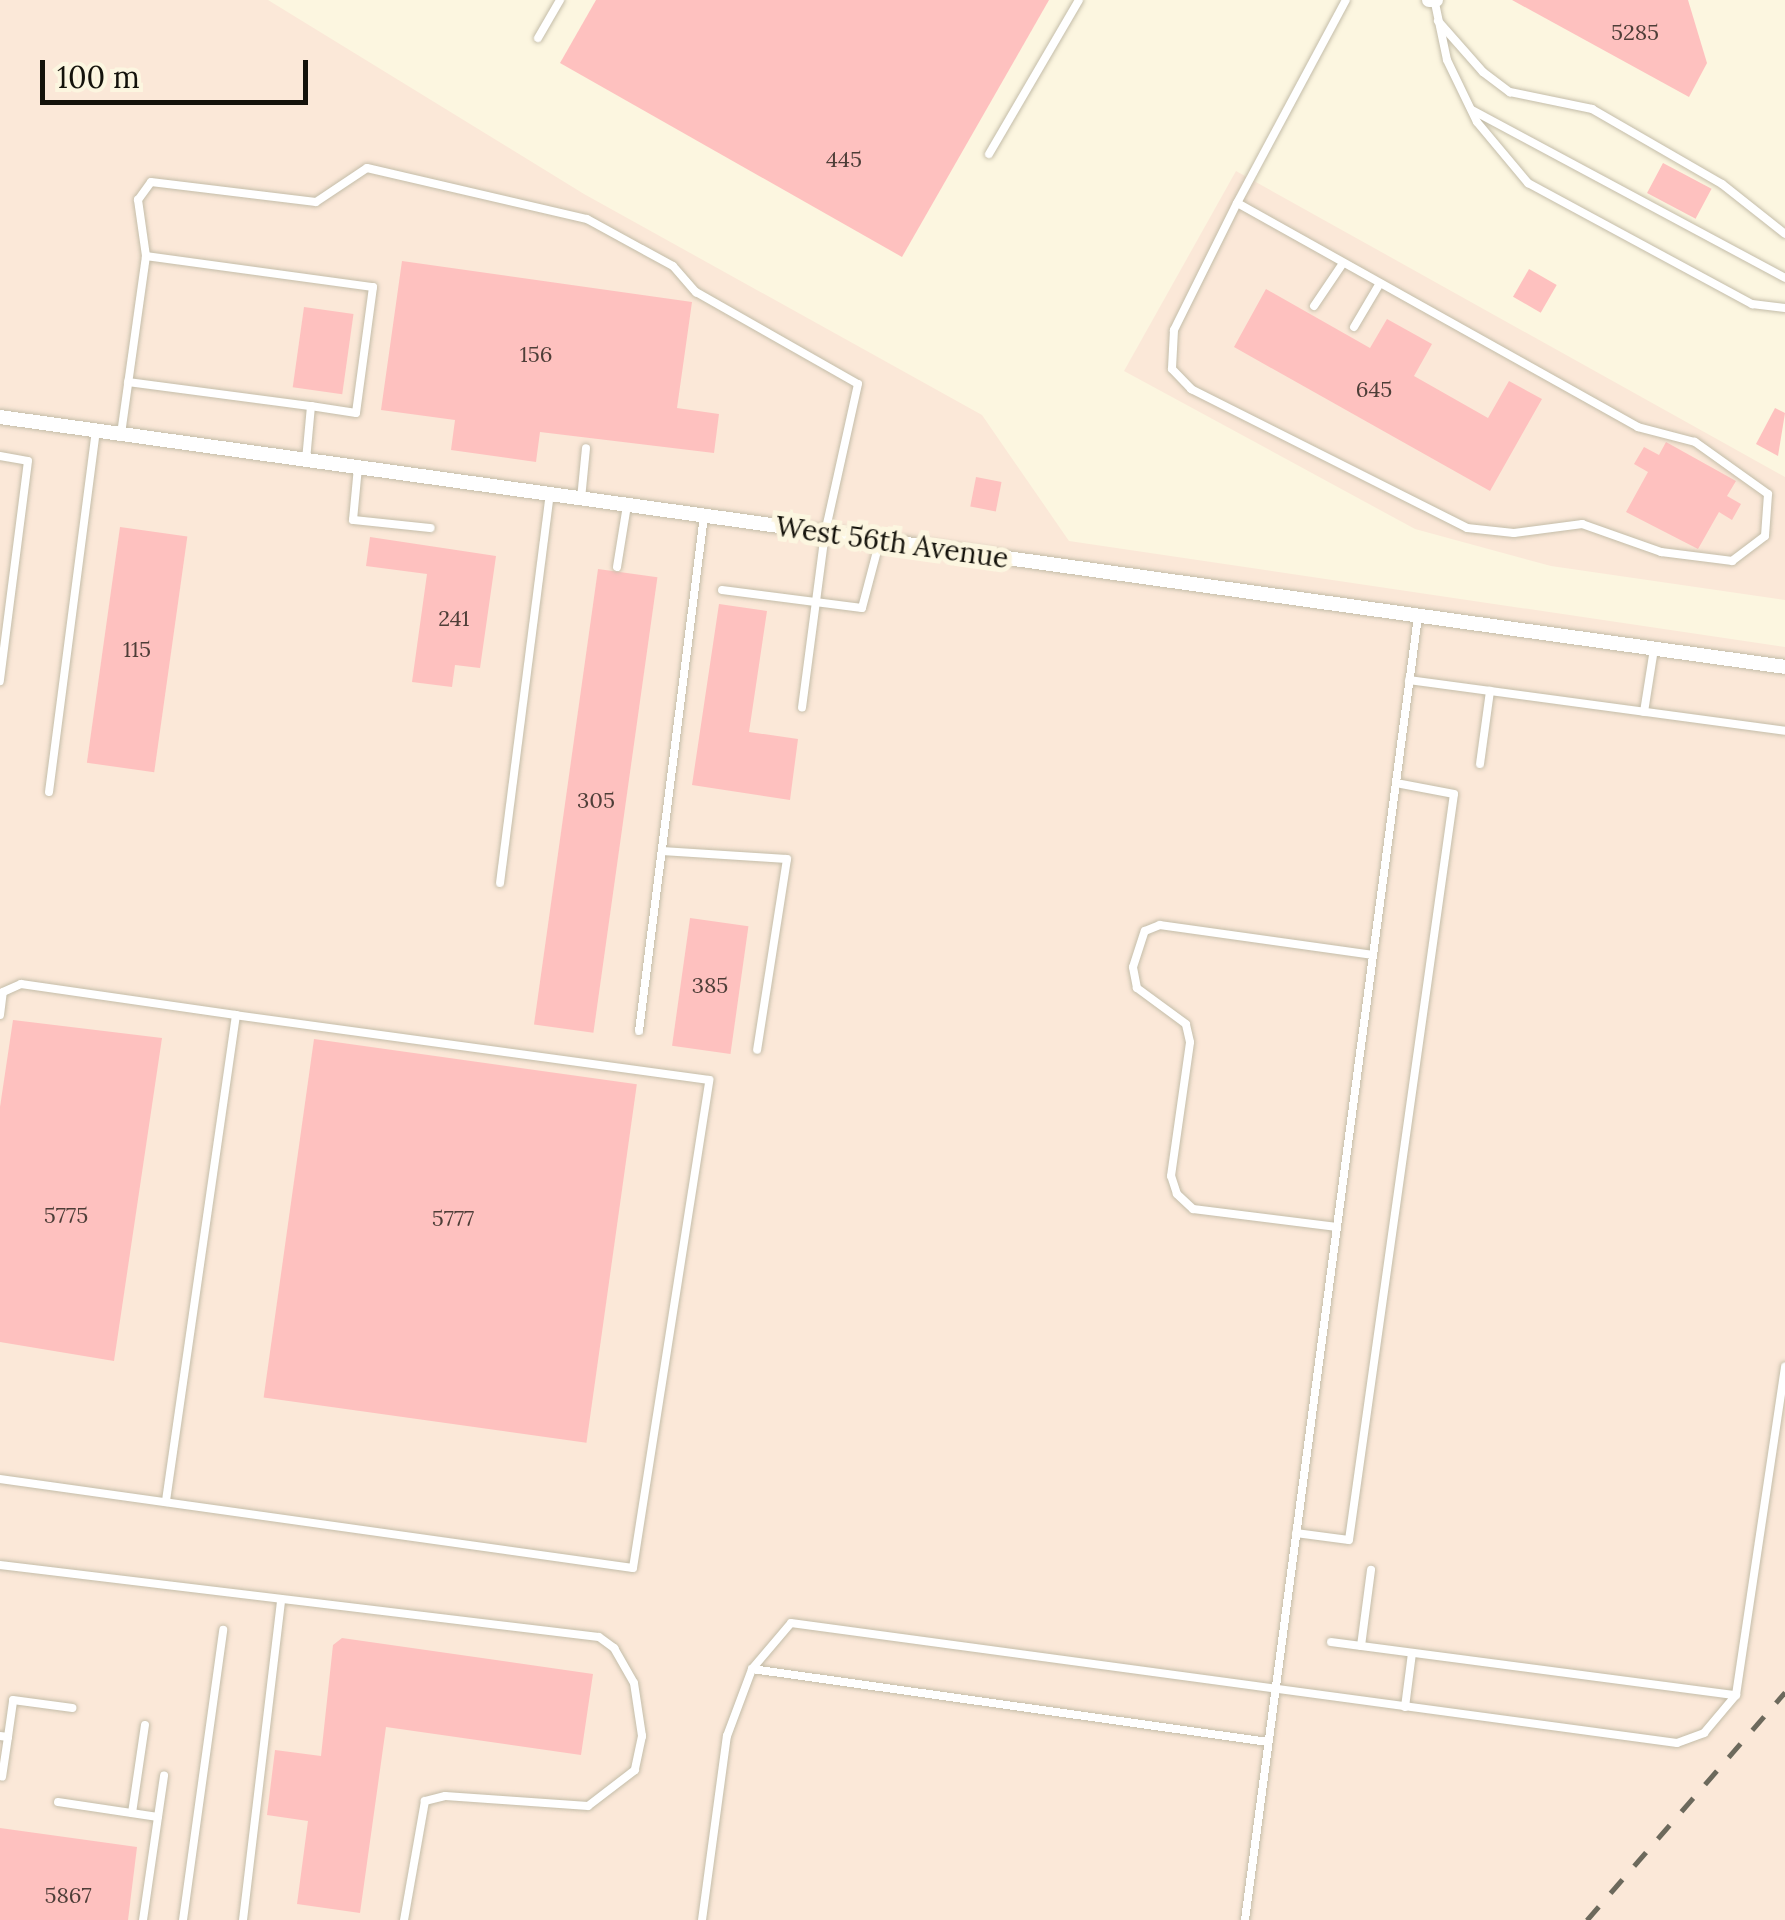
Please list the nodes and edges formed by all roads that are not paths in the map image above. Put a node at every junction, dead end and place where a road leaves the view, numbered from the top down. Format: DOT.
graph roads {
  1 [pos="560,0"];
  2 [pos="1080,0"];
  3 [pos="1346,0"];
  4 [pos="1434,5"];
  5 [pos="538,38"];
  6 [pos="1470,109"];
  7 [pos="989,154"];
  8 [pos="1236,203"];
  9 [pos="1785,234"];
  10 [pos="146,256"];
  11 [pos="1344,263"];
  12 [pos="1785,278"];
  13 [pos="1380,283"];
  14 [pos="1314,306"];
  15 [pos="1785,308"];
  16 [pos="1354,327"];
  17 [pos="128,382"];
  18 [pos="311,406"];
  19 [pos="0,417"];
  20 [pos="96,430"];
  21 [pos="121,434"];
  22 [pos="586,448"];
  23 [pos="0,456"];
  24 [pos="306,460"];
  25 [pos="358,467"];
  26 [pos="550,494"];
  27 [pos="581,498"];
  28 [pos="627,505"];
  29 [pos="704,516"];
  30 [pos="431,528"];
  31 [pos="826,532"];
  32 [pos="880,540"];
  33 [pos="617,567"];
  34 [pos="722,590"];
  35 [pos="818,604"];
  36 [pos="1418,616"];
  37 [pos="1654,649"];
  38 [pos="1785,667"];
  39 [pos="1410,680"];
  40 [pos="0,681"];
  41 [pos="1490,691"];
  42 [pos="802,707"];
  43 [pos="1644,712"];
  44 [pos="1785,732"];
  45 [pos="1480,764"];
  46 [pos="1396,782"];
  47 [pos="49,792"];
  48 [pos="662,851"];
  49 [pos="500,883"];
  50 [pos="1373,956"];
  51 [pos="0,1015"];
  52 [pos="236,1015"];
  53 [pos="639,1031"];
  54 [pos="757,1050"];
  55 [pos="1337,1227"];
  56 [pos="1785,1367"];
  57 [pos="0,1479"];
  58 [pos="166,1502"];
  59 [pos="1296,1533"];
  60 [pos="0,1565"];
  61 [pos="1371,1570"];
  62 [pos="281,1601"];
  63 [pos="223,1630"];
  64 [pos="1331,1642"];
  65 [pos="1361,1646"];
  66 [pos="1412,1653"];
  67 [pos="752,1670"];
  68 [pos="1275,1690"];
  69 [pos="1736,1695"];
  70 [pos="1405,1707"];
  71 [pos="72,1708"];
  72 [pos="146,1725"];
  73 [pos="4,1736"];
  74 [pos="1268,1742"];
  75 [pos="164,1776"];
  76 [pos="2,1777"];
  77 [pos="58,1802"];
  78 [pos="132,1813"];
  79 [pos="158,1817"];
  80 [pos="142,1920"];
  81 [pos="183,1920"];
  82 [pos="244,1920"];
  83 [pos="404,1920"];
  84 [pos="702,1920"];
  85 [pos="1245,1920"];
  1 -- 5 [label="lane"];
  2 -- 7 [label="lane"];
  3 -- 8 [label="lane"];
  4 -- 6 [label="lane"];
  4 -- 9 [label="lane"];
  6 -- 12 [label="lane"];
  6 -- 15 [label="lane"];
  8 -- 11 [label="lane"];
  8 -- 13 [label="lane"];
  10 -- 17 [label="lane"];
  10 -- 18 [label="lane"];
  10 -- 31 [label="lane"];
  11 -- 13 [label="lane"];
  11 -- 14 [label="lane"];
  13 -- 16 [label="lane"];
  17 -- 18 [label="lane"];
  17 -- 21 [label="lane"];
  18 -- 24 [label="lane"];
  19 -- 20 [label="street, West 56th Avenue"];
  20 -- 21 [label="street, West 56th Avenue"];
  20 -- 47 [label="lane"];
  21 -- 24 [label="street, West 56th Avenue"];
  22 -- 27 [label="lane"];
  23 -- 40 [label="lane"];
  24 -- 25 [label="street, West 56th Avenue"];
  25 -- 26 [label="street, West 56th Avenue"];
  25 -- 30 [label="lane"];
  26 -- 27 [label="street, West 56th Avenue"];
  26 -- 49 [label="lane"];
  27 -- 28 [label="street, West 56th Avenue"];
  28 -- 29 [label="street, West 56th Avenue"];
  28 -- 33 [label="lane"];
  29 -- 31 [label="street, West 56th Avenue"];
  29 -- 48 [label="lane"];
  31 -- 32 [label="street, West 56th Avenue"];
  31 -- 35 [label="lane"];
  32 -- 35 [label="lane"];
  32 -- 36 [label="street, West 56th Avenue"];
  34 -- 35 [label="lane"];
  35 -- 42 [label="lane"];
  36 -- 37 [label="street, West 56th Avenue"];
  36 -- 39 [label="lane"];
  37 -- 38 [label="street, West 56th Avenue"];
  37 -- 43 [label="lane"];
  39 -- 41 [label="lane"];
  39 -- 46 [label="lane"];
  41 -- 43 [label="lane"];
  41 -- 45 [label="lane"];
  43 -- 44 [label="lane"];
  46 -- 50 [label="lane"];
  46 -- 59 [label="lane"];
  48 -- 53 [label="lane"];
  48 -- 54 [label="lane"];
  50 -- 55 [label="lane"];
  50 -- 55 [label="lane"];
  51 -- 52 [label="lane"];
  52 -- 58 [label="lane"];
  52 -- 58 [label="lane"];
  55 -- 59 [label="lane"];
  56 -- 69 [label="lane"];
  57 -- 58 [label="lane"];
  59 -- 68 [label="lane"];
  60 -- 62 [label="lane"];
  61 -- 65 [label="lane"];
  62 -- 82 [label="lane"];
  62 -- 83 [label="lane"];
  63 -- 81 [label="lane"];
  64 -- 65 [label="lane"];
  65 -- 66 [label="lane"];
  66 -- 69 [label="lane"];
  66 -- 70 [label="lane"];
  67 -- 68 [label="lane"];
  67 -- 74 [label="lane"];
  67 -- 84 [label="lane"];
  68 -- 70 [label="lane"];
  68 -- 74 [label="lane"];
  69 -- 70 [label="lane"];
  71 -- 73 [label="lane"];
  72 -- 78 [label="lane"];
  73 -- 76 [label="lane"];
  74 -- 85 [label="lane"];
  75 -- 79 [label="lane"];
  77 -- 78 [label="lane"];
  78 -- 79 [label="lane"];
  79 -- 80 [label="lane"];
}
